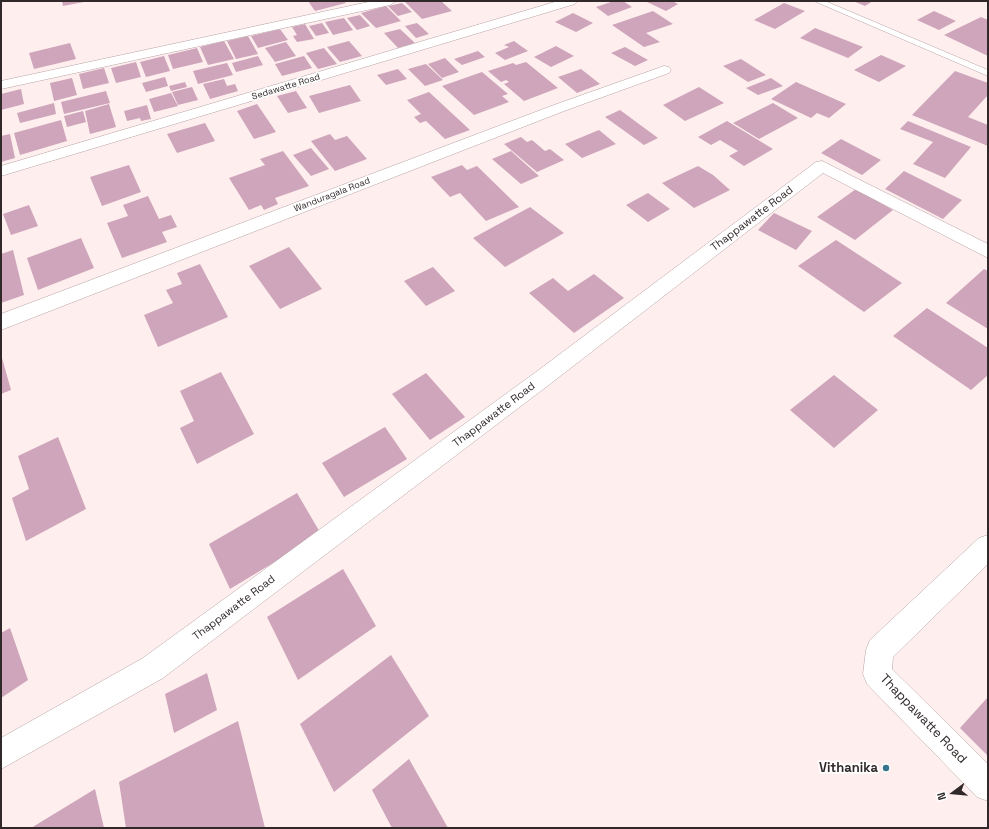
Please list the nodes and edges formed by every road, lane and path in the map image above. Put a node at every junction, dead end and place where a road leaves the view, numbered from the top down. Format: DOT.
graph roads {
  1 [pos="390,1"];
  2 [pos="571,1"];
  3 [pos="818,1"];
  4 [pos="664,70"];
  5 [pos="988,73"];
  6 [pos="1,85"];
  7 [pos="1,171"];
  8 [pos="988,252"];
  9 [pos="1,322"];
  10 [pos="988,547"];
  11 [pos="1,754"];
  12 [pos="988,786"];
  1 -- 6 [label="street"];
  2 -- 7 [label="street, Sedawatte Road"];
  3 -- 5 [label="lane"];
  4 -- 9 [label="street, Wanduragala Road"];
  8 -- 11 [label="street, Thappawatte Road"];
  10 -- 12 [label="street, Thappawatte Road"];
}
